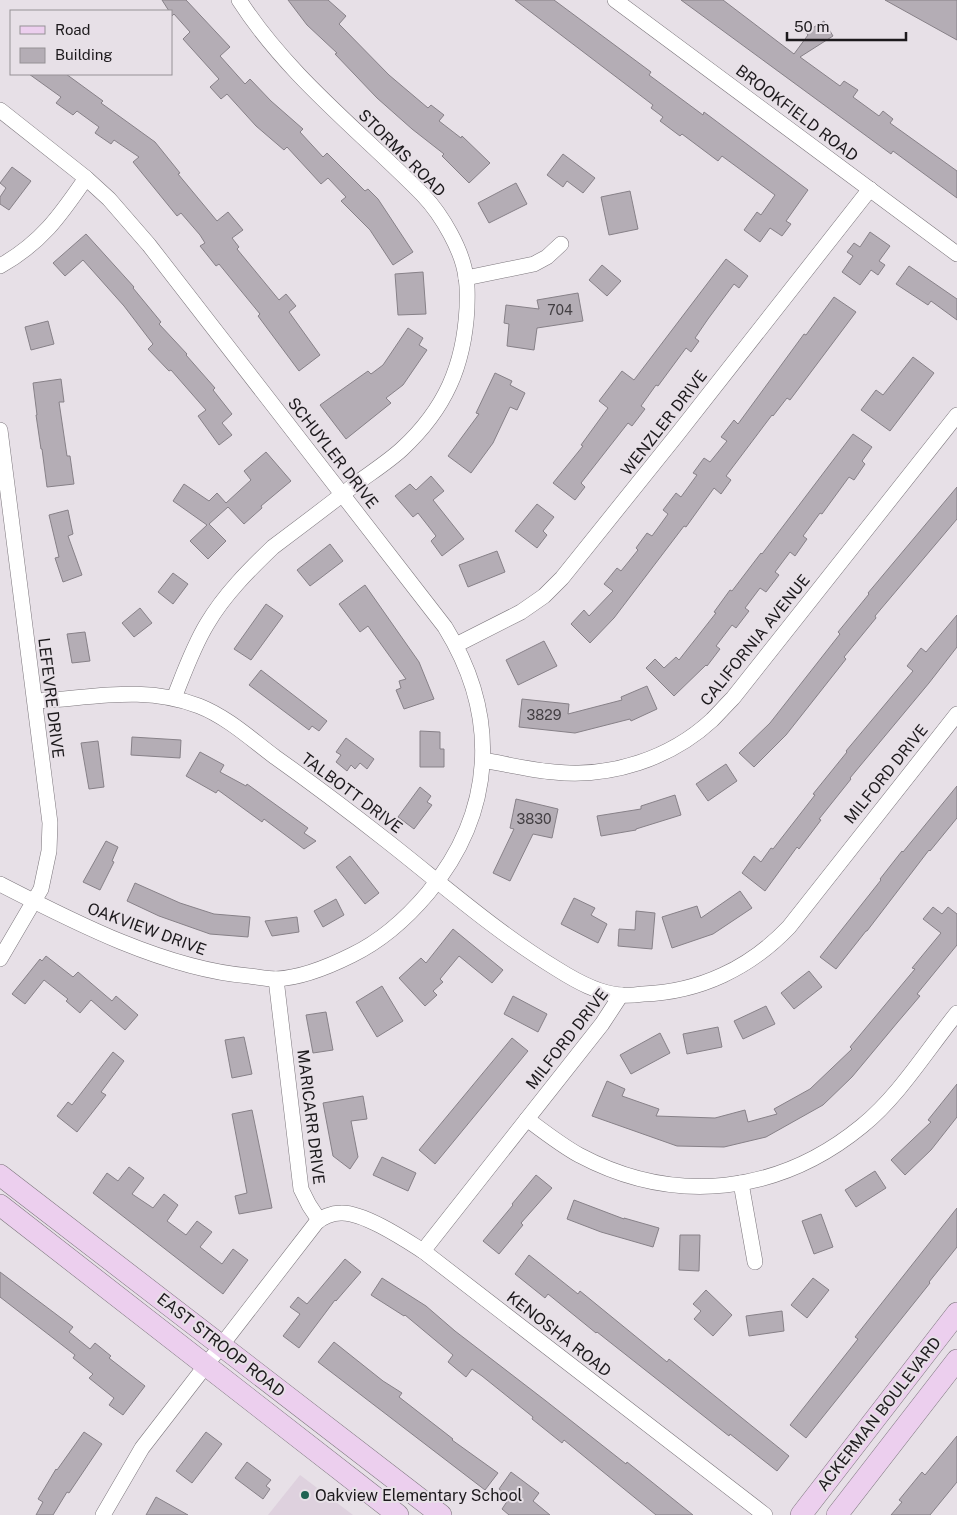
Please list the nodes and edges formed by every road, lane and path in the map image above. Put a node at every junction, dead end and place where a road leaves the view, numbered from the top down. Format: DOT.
graph roads {
  1 [pos="239,0"];
  2 [pos="615,0"];
  3 [pos="0,110"];
  4 [pos="86,178"];
  5 [pos="870,189"];
  6 [pos="561,244"];
  7 [pos="957,254"];
  8 [pos="0,266"];
  9 [pos="466,278"];
  10 [pos="957,415"];
  11 [pos="0,430"];
  12 [pos="342,494"];
  13 [pos="456,645"];
  14 [pos="174,698"];
  15 [pos="36,702"];
  16 [pos="957,714"];
  17 [pos="483,760"];
  18 [pos="437,882"];
  19 [pos="0,884"];
  20 [pos="35,902"];
  21 [pos="0,959"];
  22 [pos="276,979"];
  23 [pos="620,995"];
  24 [pos="957,1013"];
  25 [pos="526,1119"];
  26 [pos="0,1174"];
  27 [pos="741,1183"];
  28 [pos="0,1205"];
  29 [pos="319,1220"];
  30 [pos="423,1251"];
  31 [pos="755,1262"];
  32 [pos="957,1314"];
  33 [pos="221,1345"];
  34 [pos="957,1360"];
  35 [pos="206,1365"];
  36 [pos="103,1515"];
  37 [pos="398,1515"];
  38 [pos="442,1515"];
  39 [pos="765,1515"];
  40 [pos="801,1515"];
  41 [pos="837,1515"];
  1 -- 9 [label="street, STORMS ROAD"];
  2 -- 5 [label="street, BROOKFIELD ROAD"];
  3 -- 4 [label="street, SCHUYLER DRIVE"];
  4 -- 8 [label="street"];
  4 -- 12 [label="street, SCHUYLER DRIVE"];
  5 -- 7 [label="street, BROOKFIELD ROAD"];
  5 -- 13 [label="street, WENZLER DRIVE"];
  6 -- 9 [label="street"];
  9 -- 12 [label="street, STORMS ROAD"];
  10 -- 17 [label="street, CALIFORNIA AVENUE"];
  11 -- 15 [label="street, LEFEVRE DRIVE"];
  12 -- 13 [label="street, SCHUYLER DRIVE"];
  12 -- 14 [label="street, STORMS ROAD"];
  13 -- 17 [label="street, SCHUYLER DRIVE"];
  14 -- 15 [label="street, TALBOTT DRIVE"];
  14 -- 18 [label="street, TALBOTT DRIVE"];
  15 -- 20 [label="street, LEFEVRE DRIVE"];
  16 -- 23 [label="street, MILFORD DRIVE"];
  17 -- 18 [label="street, SCHUYLER DRIVE"];
  18 -- 22 [label="street, OAKVIEW DRIVE"];
  18 -- 23 [label="street, TALBOTT DRIVE"];
  19 -- 20 [label="street, OAKVIEW DRIVE"];
  20 -- 21 [label="street, LEFEVRE DRIVE"];
  20 -- 22 [label="street, OAKVIEW DRIVE"];
  22 -- 29 [label="street, MARICARR DRIVE"];
  23 -- 25 [label="street, MILFORD DRIVE"];
  24 -- 27 [label="street"];
  25 -- 27 [label="street"];
  25 -- 30 [label="street, MILFORD DRIVE"];
  26 -- 33 [label="main road, EAST STROOP ROAD"];
  27 -- 31 [label="street"];
  28 -- 35 [label="main road, EAST STROOP ROAD"];
  29 -- 30 [label="street, KENOSHA ROAD"];
  29 -- 33 [label="street"];
  30 -- 39 [label="street, KENOSHA ROAD"];
  32 -- 40 [label="main road, ACKERMAN BOULEVARD"];
  33 -- 35 [label="street"];
  33 -- 38 [label="main road, EAST STROOP ROAD"];
  34 -- 41 [label="main road, ACKERMAN BOULEVARD"];
  35 -- 36 [label="street"];
  35 -- 37 [label="main road, EAST STROOP ROAD"];
}
